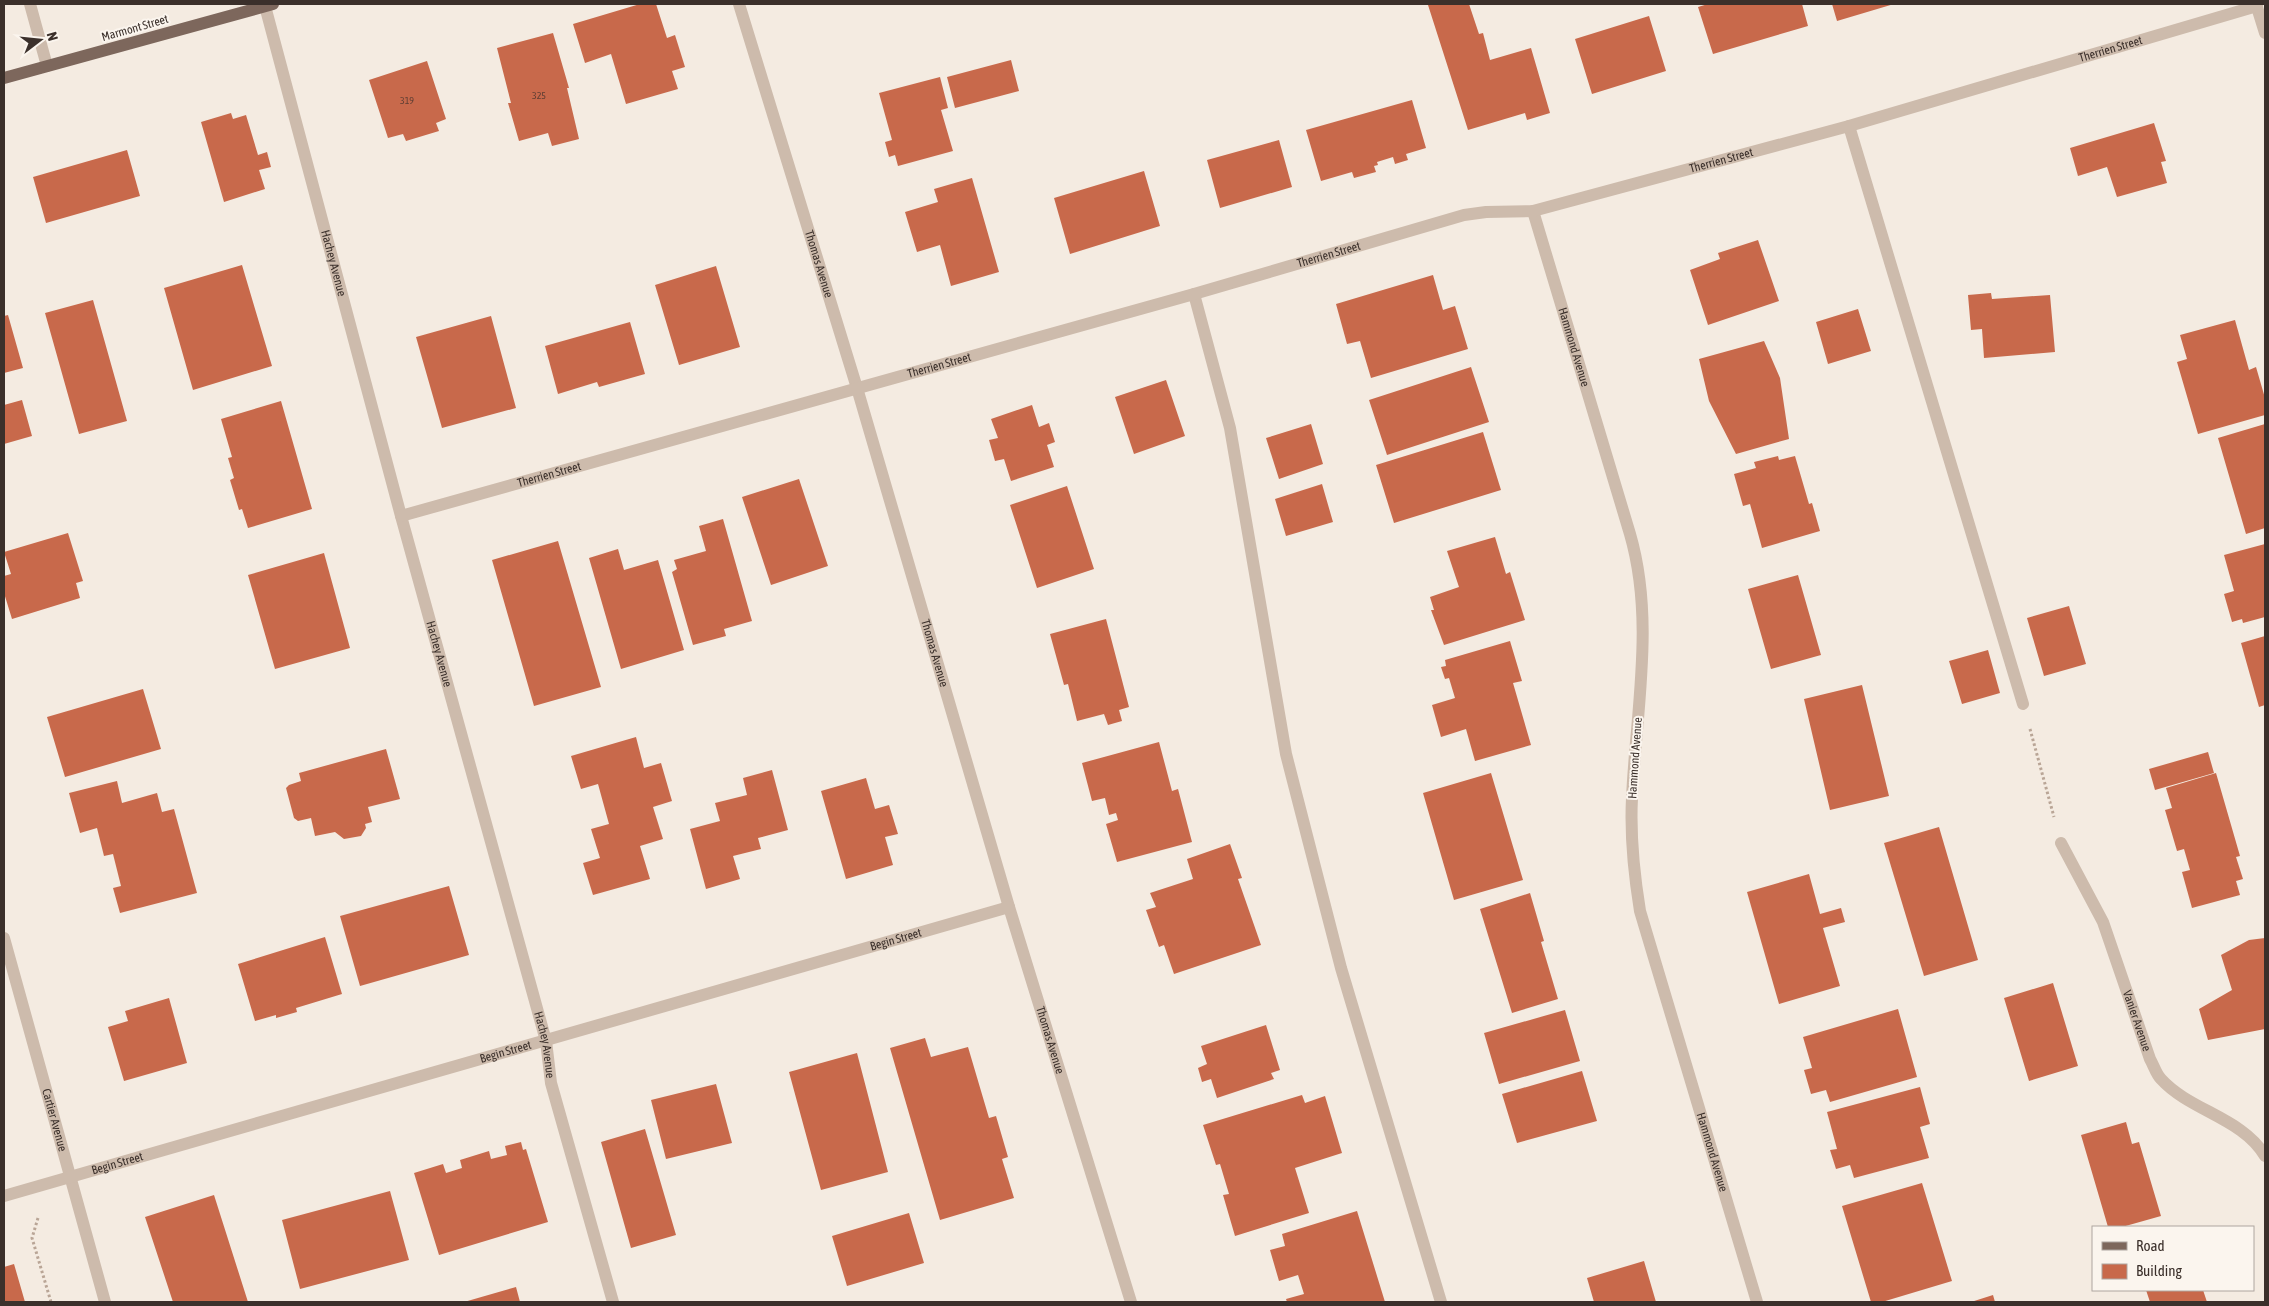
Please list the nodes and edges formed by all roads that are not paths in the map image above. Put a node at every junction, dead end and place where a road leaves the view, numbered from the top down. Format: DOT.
graph roads {
  1 [pos="30,4"];
  2 [pos="739,4"];
  3 [pos="269,5"];
  4 [pos="2257,5"];
  5 [pos="2265,33"];
  6 [pos="47,66"];
  7 [pos="4,78"];
  8 [pos="1849,126"];
  9 [pos="1533,211"];
  10 [pos="1194,294"];
  11 [pos="857,388"];
  12 [pos="401,516"];
  13 [pos="2023,704"];
  14 [pos="2061,843"];
  15 [pos="1009,907"];
  16 [pos="4,938"];
  17 [pos="546,1041"];
  18 [pos="2265,1156"];
  19 [pos="70,1178"];
  20 [pos="4,1196"];
  21 [pos="105,1302"];
  22 [pos="613,1302"];
  23 [pos="1131,1302"];
  24 [pos="1441,1302"];
  25 [pos="1757,1302"];
  1 -- 6 [label="street"];
  2 -- 11 [label="street, Thomas Avenue"];
  3 -- 6 [label="main road, Marmont Street"];
  3 -- 12 [label="street, Hachey Avenue"];
  4 -- 5 [label="street"];
  4 -- 8 [label="street, Therrien Street"];
  6 -- 7 [label="main road, Marmont Street"];
  8 -- 9 [label="street, Therrien Street"];
  8 -- 13 [label="street"];
  9 -- 10 [label="street, Therrien Street"];
  9 -- 25 [label="street, Hammond Avenue"];
  10 -- 11 [label="street, Therrien Street"];
  10 -- 24 [label="street"];
  11 -- 12 [label="street, Therrien Street"];
  11 -- 15 [label="street, Thomas Avenue"];
  12 -- 17 [label="street, Hachey Avenue"];
  14 -- 18 [label="street, Vanier Avenue"];
  15 -- 17 [label="street, Begin Street"];
  15 -- 23 [label="street, Thomas Avenue"];
  16 -- 19 [label="street, Cartier Avenue"];
  17 -- 19 [label="street, Begin Street"];
  17 -- 22 [label="street, Hachey Avenue"];
  19 -- 20 [label="street, Begin Street"];
  19 -- 21 [label="street, Cartier Avenue"];
}
